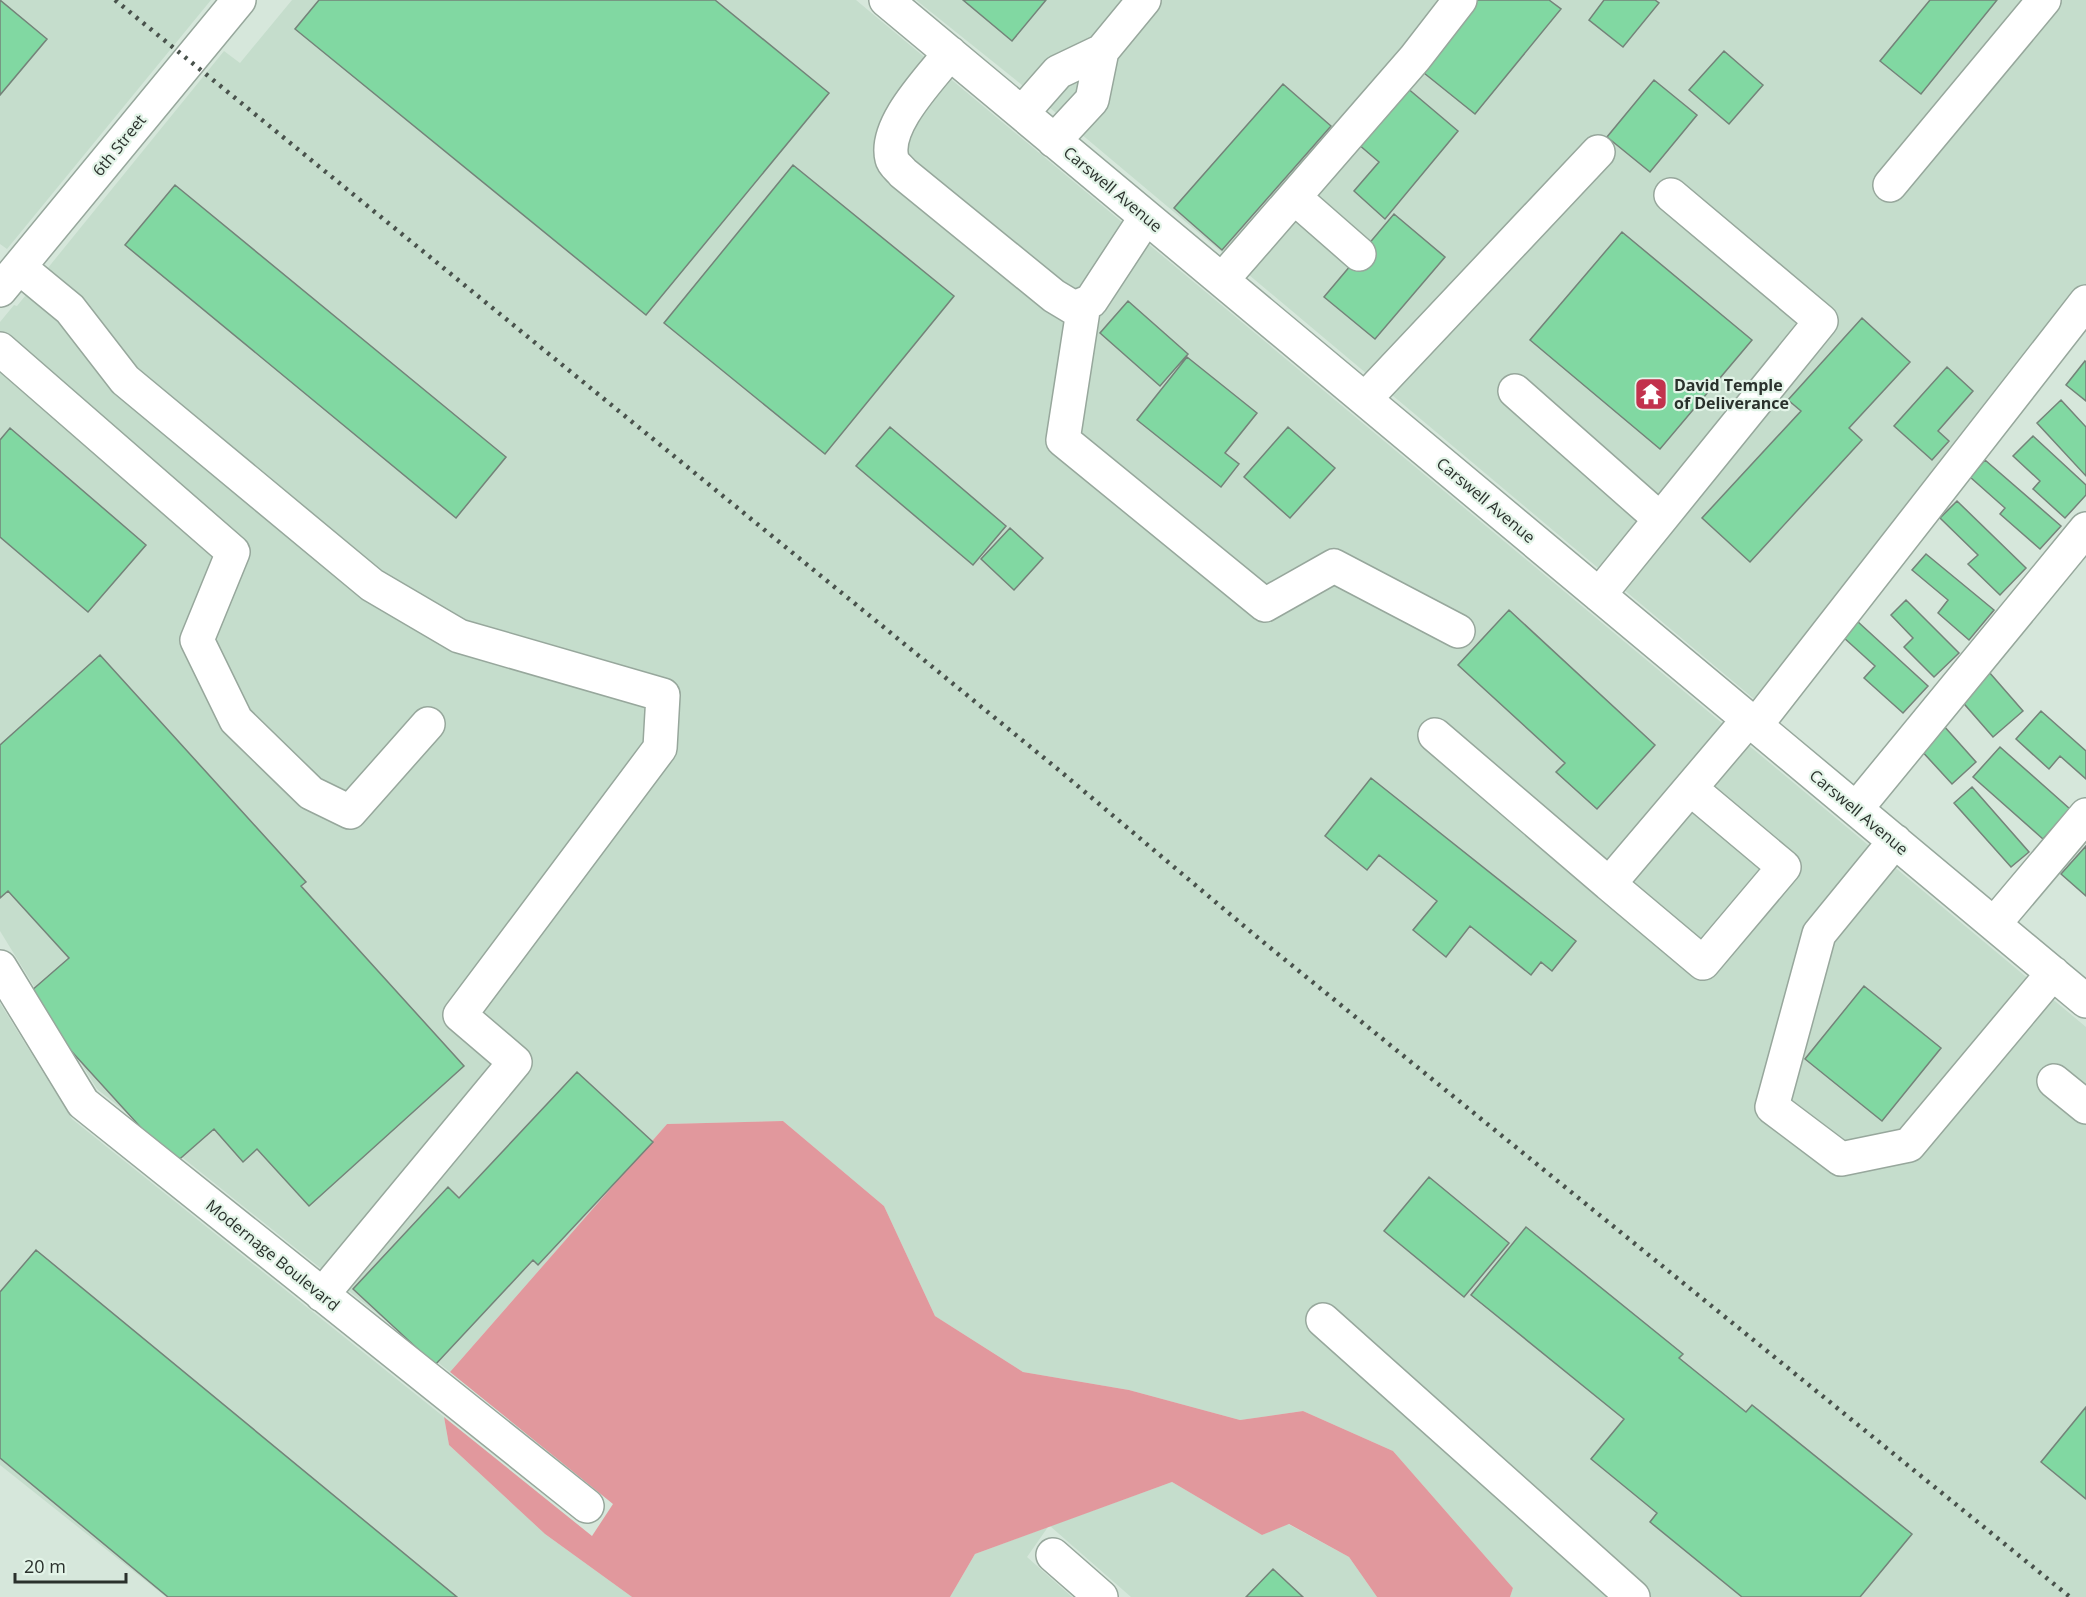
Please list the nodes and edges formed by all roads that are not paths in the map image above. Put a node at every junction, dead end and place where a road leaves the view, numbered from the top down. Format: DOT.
graph roads {
  1 [pos="238,0"];
  2 [pos="886,0"];
  3 [pos="1144,0"];
  4 [pos="1460,0"];
  5 [pos="2044,0"];
  6 [pos="1102,51"];
  7 [pos="950,53"];
  8 [pos="1022,113"];
  9 [pos="1054,141"];
  10 [pos="1598,152"];
  11 [pos="1890,185"];
  12 [pos="1671,195"];
  13 [pos="1295,198"];
  14 [pos="1146,217"];
  15 [pos="1359,254"];
  16 [pos="7,275"];
  17 [pos="1222,280"];
  18 [pos="2086,302"];
  19 [pos="1079,306"];
  20 [pos="0,349"];
  21 [pos="1515,391"];
  22 [pos="1365,399"];
  23 [pos="1660,519"];
  24 [pos="2086,529"];
  25 [pos="1599,594"];
  26 [pos="1458,631"];
  27 [pos="1753,722"];
  28 [pos="428,724"];
  29 [pos="1435,735"];
  30 [pos="1690,789"];
  31 [pos="1856,809"];
  32 [pos="2086,815"];
  33 [pos="1895,841"];
  34 [pos="1609,884"];
  35 [pos="1994,924"];
  36 [pos="0,967"];
  37 [pos="2053,973"];
  38 [pos="2086,1001"];
  39 [pos="2054,1081"];
  40 [pos="2086,1107"];
  41 [pos="322,1295"];
  42 [pos="1323,1320"];
  43 [pos="586,1506"];
  44 [pos="1053,1555"];
  45 [pos="1101,1597"];
  46 [pos="1633,1597"];
  1 -- 16 [label="street, 6th Street"];
  2 -- 7 [label="street, Carswell Avenue"];
  3 -- 6 [label="street"];
  4 -- 13 [label="street"];
  5 -- 11 [label="street"];
  6 -- 8 [label="street"];
  6 -- 9 [label="street"];
  7 -- 8 [label="street, Carswell Avenue"];
  7 -- 19 [label="street"];
  8 -- 9 [label="street, Carswell Avenue"];
  9 -- 14 [label="street, Carswell Avenue"];
  10 -- 22 [label="street"];
  12 -- 23 [label="street"];
  13 -- 15 [label="street"];
  13 -- 17 [label="street"];
  14 -- 17 [label="street, Carswell Avenue"];
  14 -- 19 [label="street"];
  16 -- 41 [label="street"];
  17 -- 22 [label="street, Carswell Avenue"];
  18 -- 27 [label="street"];
  19 -- 26 [label="street"];
  20 -- 28 [label="street"];
  21 -- 23 [label="street"];
  22 -- 25 [label="street, Carswell Avenue"];
  23 -- 25 [label="street"];
  24 -- 31 [label="street"];
  25 -- 27 [label="street, Carswell Avenue"];
  27 -- 30 [label="street"];
  27 -- 31 [label="street, Carswell Avenue"];
  29 -- 34 [label="street"];
  30 -- 34 [label="street"];
  30 -- 34 [label="street"];
  31 -- 33 [label="street, Carswell Avenue"];
  32 -- 35 [label="street"];
  33 -- 35 [label="street, Carswell Avenue"];
  33 -- 37 [label="street"];
  35 -- 37 [label="street, Carswell Avenue"];
  36 -- 41 [label="street, Modernage Boulevard"];
  37 -- 38 [label="street, Carswell Avenue"];
  39 -- 40 [label="street"];
  41 -- 43 [label="street, Modernage Boulevard"];
  42 -- 46 [label="street"];
  44 -- 45 [label="street"];
}
